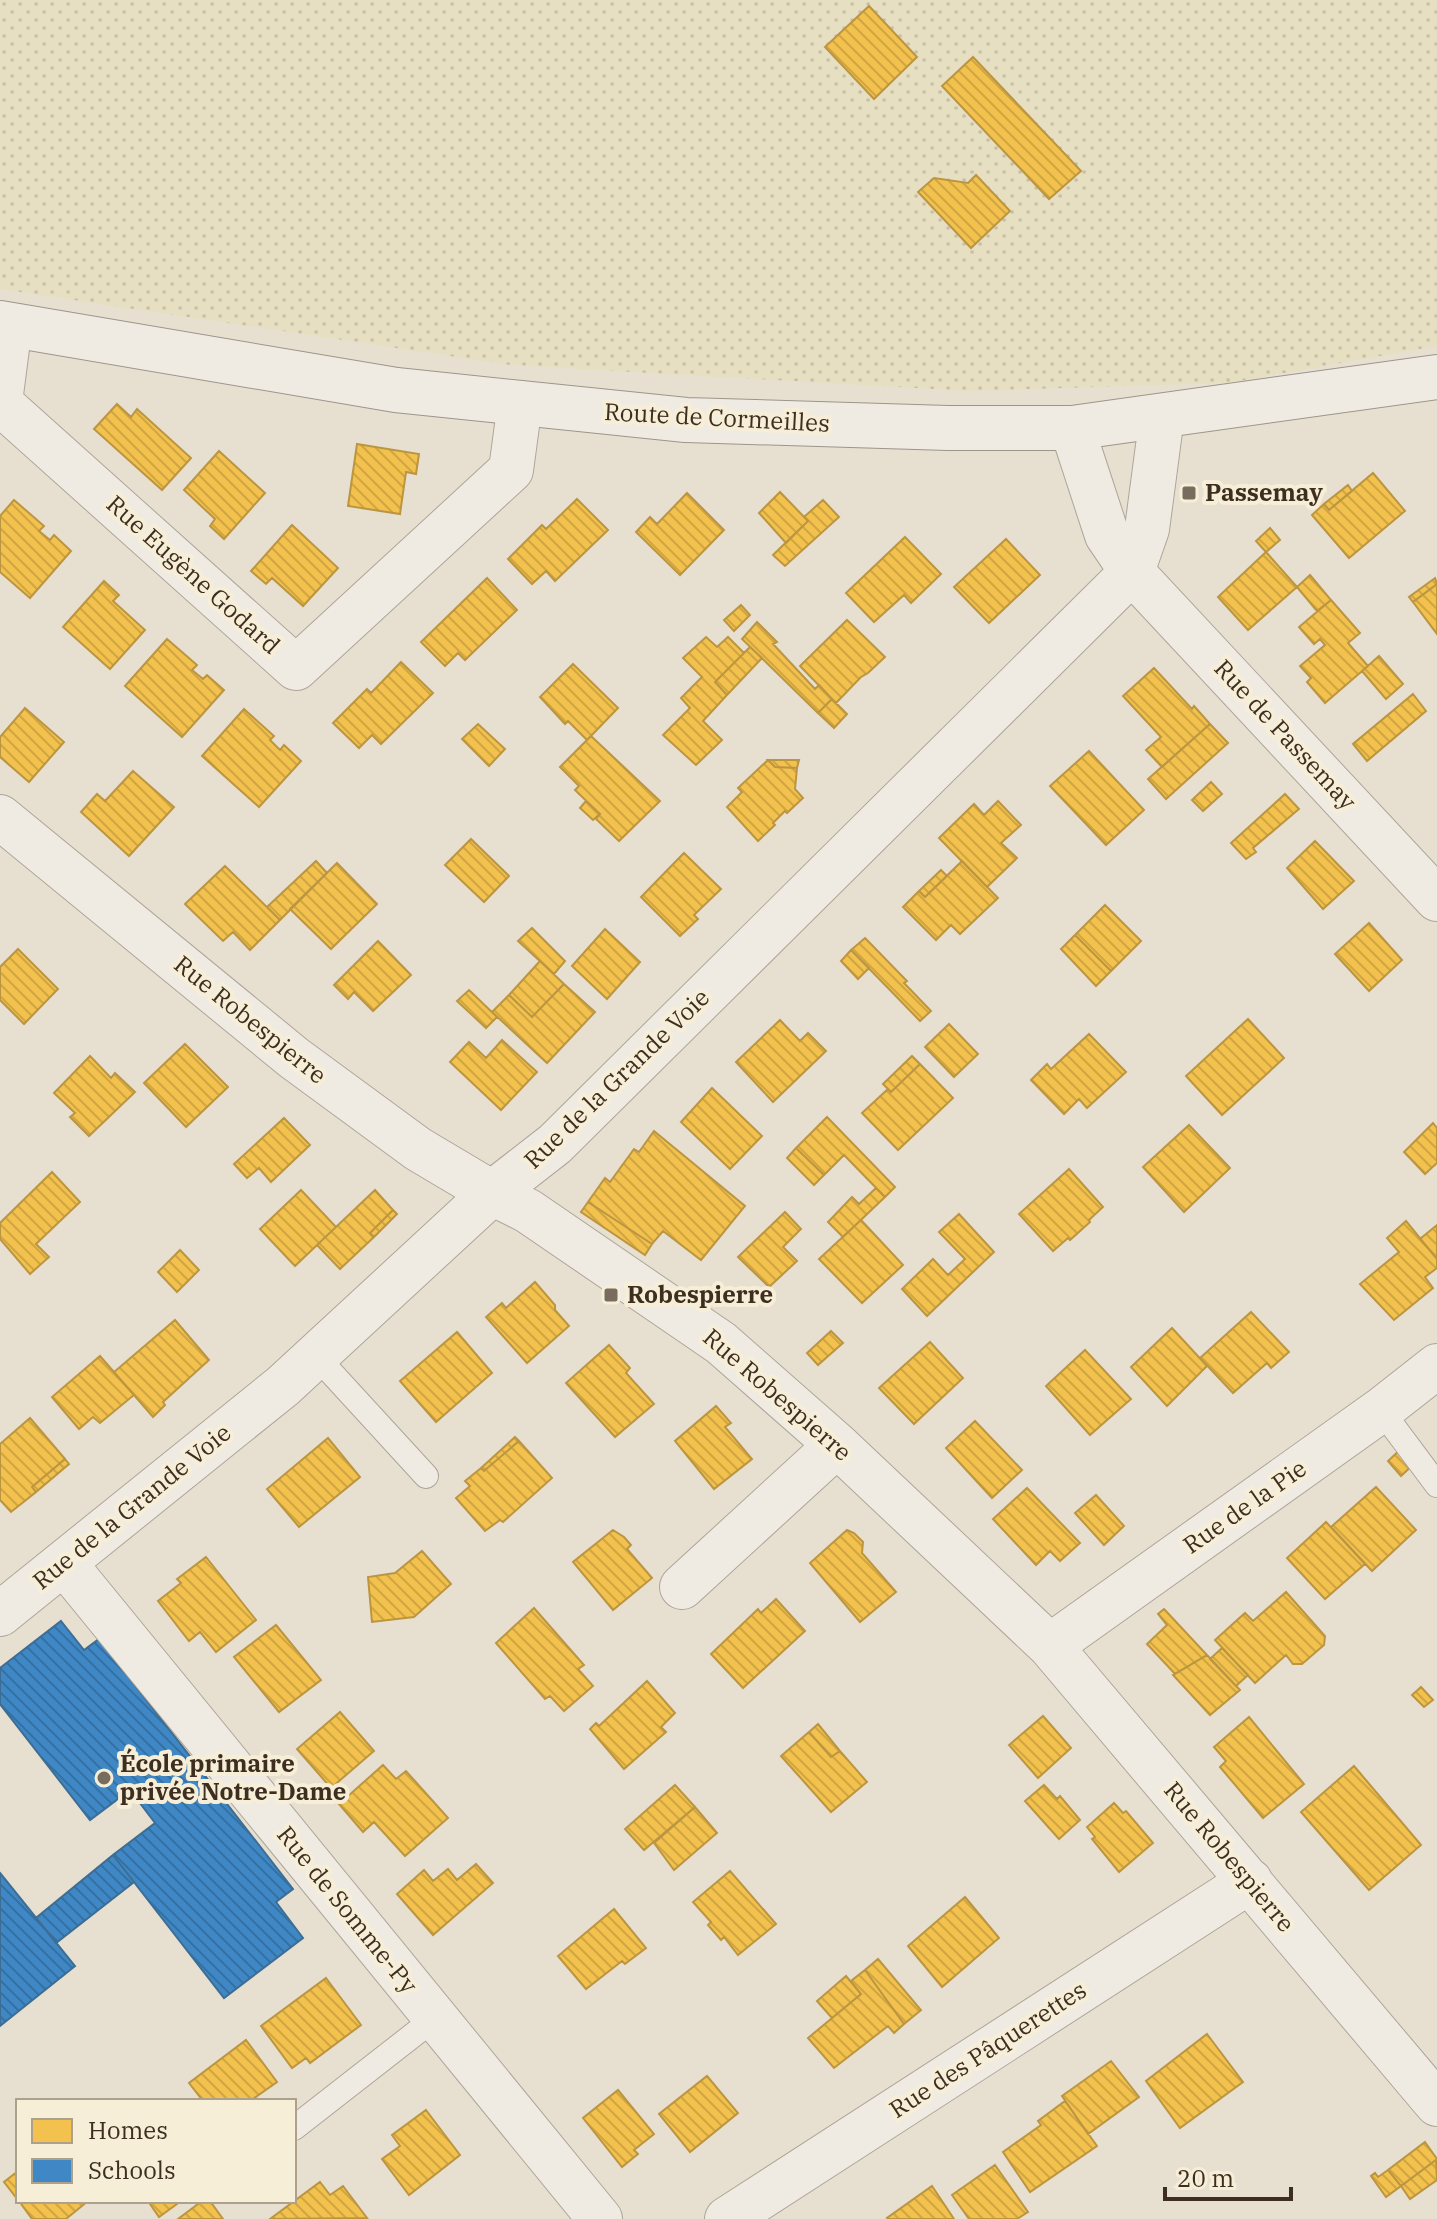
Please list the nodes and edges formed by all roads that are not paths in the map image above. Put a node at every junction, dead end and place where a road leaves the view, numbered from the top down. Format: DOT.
graph roads {
  1 [pos="5,324"];
  2 [pos="1437,377"];
  3 [pos="0,402"];
  4 [pos="520,403"];
  5 [pos="1162,416"];
  6 [pos="1072,428"];
  7 [pos="1132,572"];
  8 [pos="0,817"];
  9 [pos="1437,899"];
  10 [pos="492,1193"];
  11 [pos="316,1356"];
  12 [pos="1437,1366"];
  13 [pos="1381,1410"];
  14 [pos="837,1445"];
  15 [pos="426,1476"];
  16 [pos="1437,1485"];
  17 [pos="64,1563"];
  18 [pos="682,1587"];
  19 [pos="0,1614"];
  20 [pos="1050,1646"];
  21 [pos="1250,1881"];
  22 [pos="435,2018"];
  23 [pos="1437,2104"];
  24 [pos="296,2126"];
  25 [pos="600,2219"];
  26 [pos="727,2219"];
  1 -- 3 [label="street, Rue Eugène Godard"];
  1 -- 4 [label="street, Route de Cormeilles"];
  2 -- 5 [label="street, Route de Cormeilles"];
  3 -- 4 [label="street, Rue Eugène Godard"];
  4 -- 6 [label="street, Route de Cormeilles"];
  5 -- 6 [label="street, Route de Cormeilles"];
  5 -- 7 [label="street, Rue de la Grande Voie"];
  6 -- 7 [label="street"];
  7 -- 9 [label="street, Rue de Passemay"];
  7 -- 10 [label="street, Rue de la Grande Voie"];
  8 -- 10 [label="street, Rue Robespierre"];
  10 -- 11 [label="street, Rue de la Grande Voie"];
  10 -- 14 [label="street, Rue Robespierre"];
  11 -- 15 [label="lane"];
  11 -- 17 [label="street, Rue de la Grande Voie"];
  12 -- 13 [label="street, Rue de la Pie"];
  13 -- 16 [label="lane"];
  13 -- 20 [label="street, Rue de la Pie"];
  14 -- 18 [label="street"];
  14 -- 20 [label="street, Rue Robespierre"];
  17 -- 19 [label="street, Rue de la Grande Voie"];
  17 -- 22 [label="street, Rue de Somme-Py"];
  20 -- 21 [label="street, Rue Robespierre"];
  21 -- 23 [label="street, Rue Robespierre"];
  21 -- 26 [label="street, Rue des Pâquerettes"];
  22 -- 24 [label="lane"];
  22 -- 25 [label="street, Rue de Somme-Py"];
}
